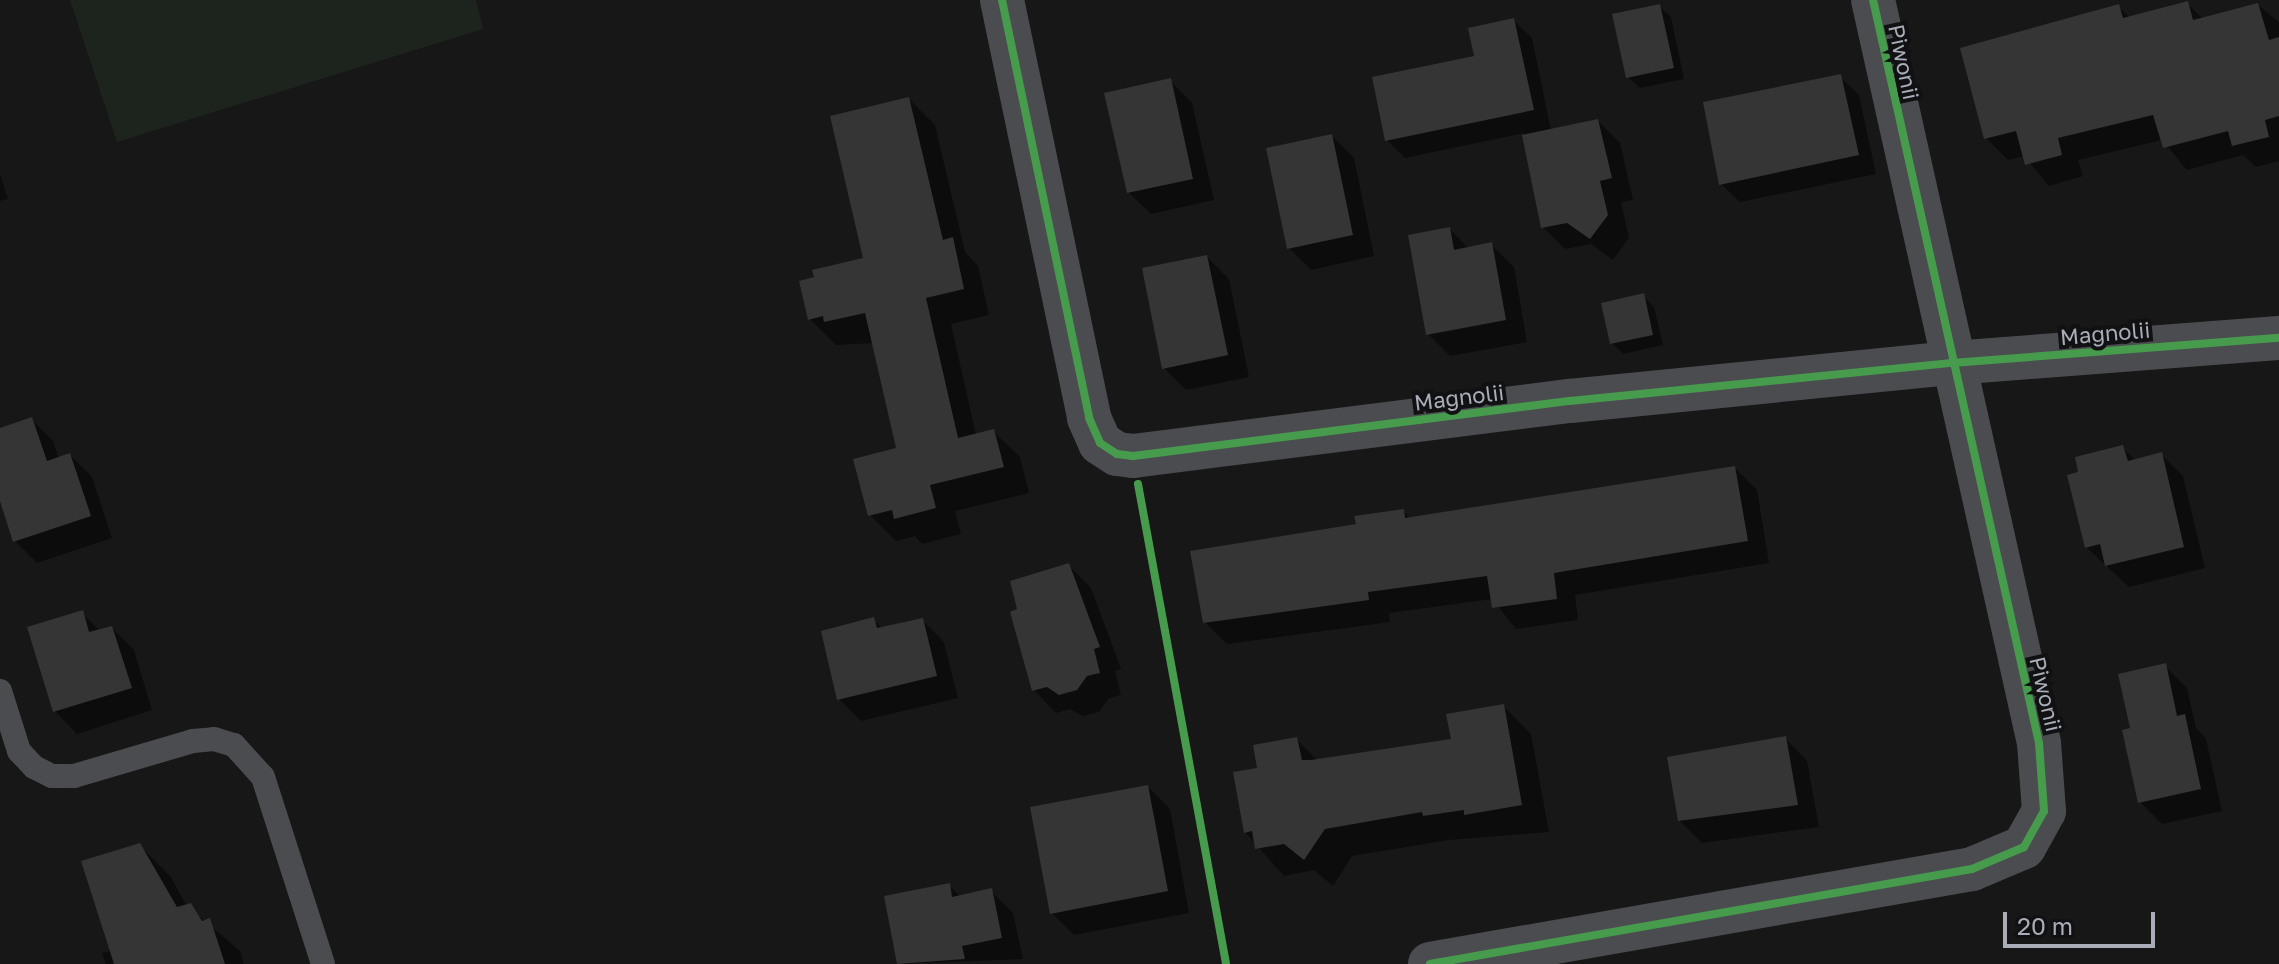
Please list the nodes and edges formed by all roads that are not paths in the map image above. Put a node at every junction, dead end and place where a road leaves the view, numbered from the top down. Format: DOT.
graph roads {
  1 [pos="1002,0"];
  2 [pos="1873,0"];
  3 [pos="2279,338"];
  4 [pos="1952,363"];
  5 [pos="0,691"];
  6 [pos="323,964"];
  7 [pos="1430,964"];
  1 -- 4 [label="street, Magnolii"];
  2 -- 4 [label="street, Piwonii"];
  3 -- 4 [label="street, Magnolii"];
  4 -- 7 [label="street, Piwonii"];
  5 -- 6 [label="lane"];
}
